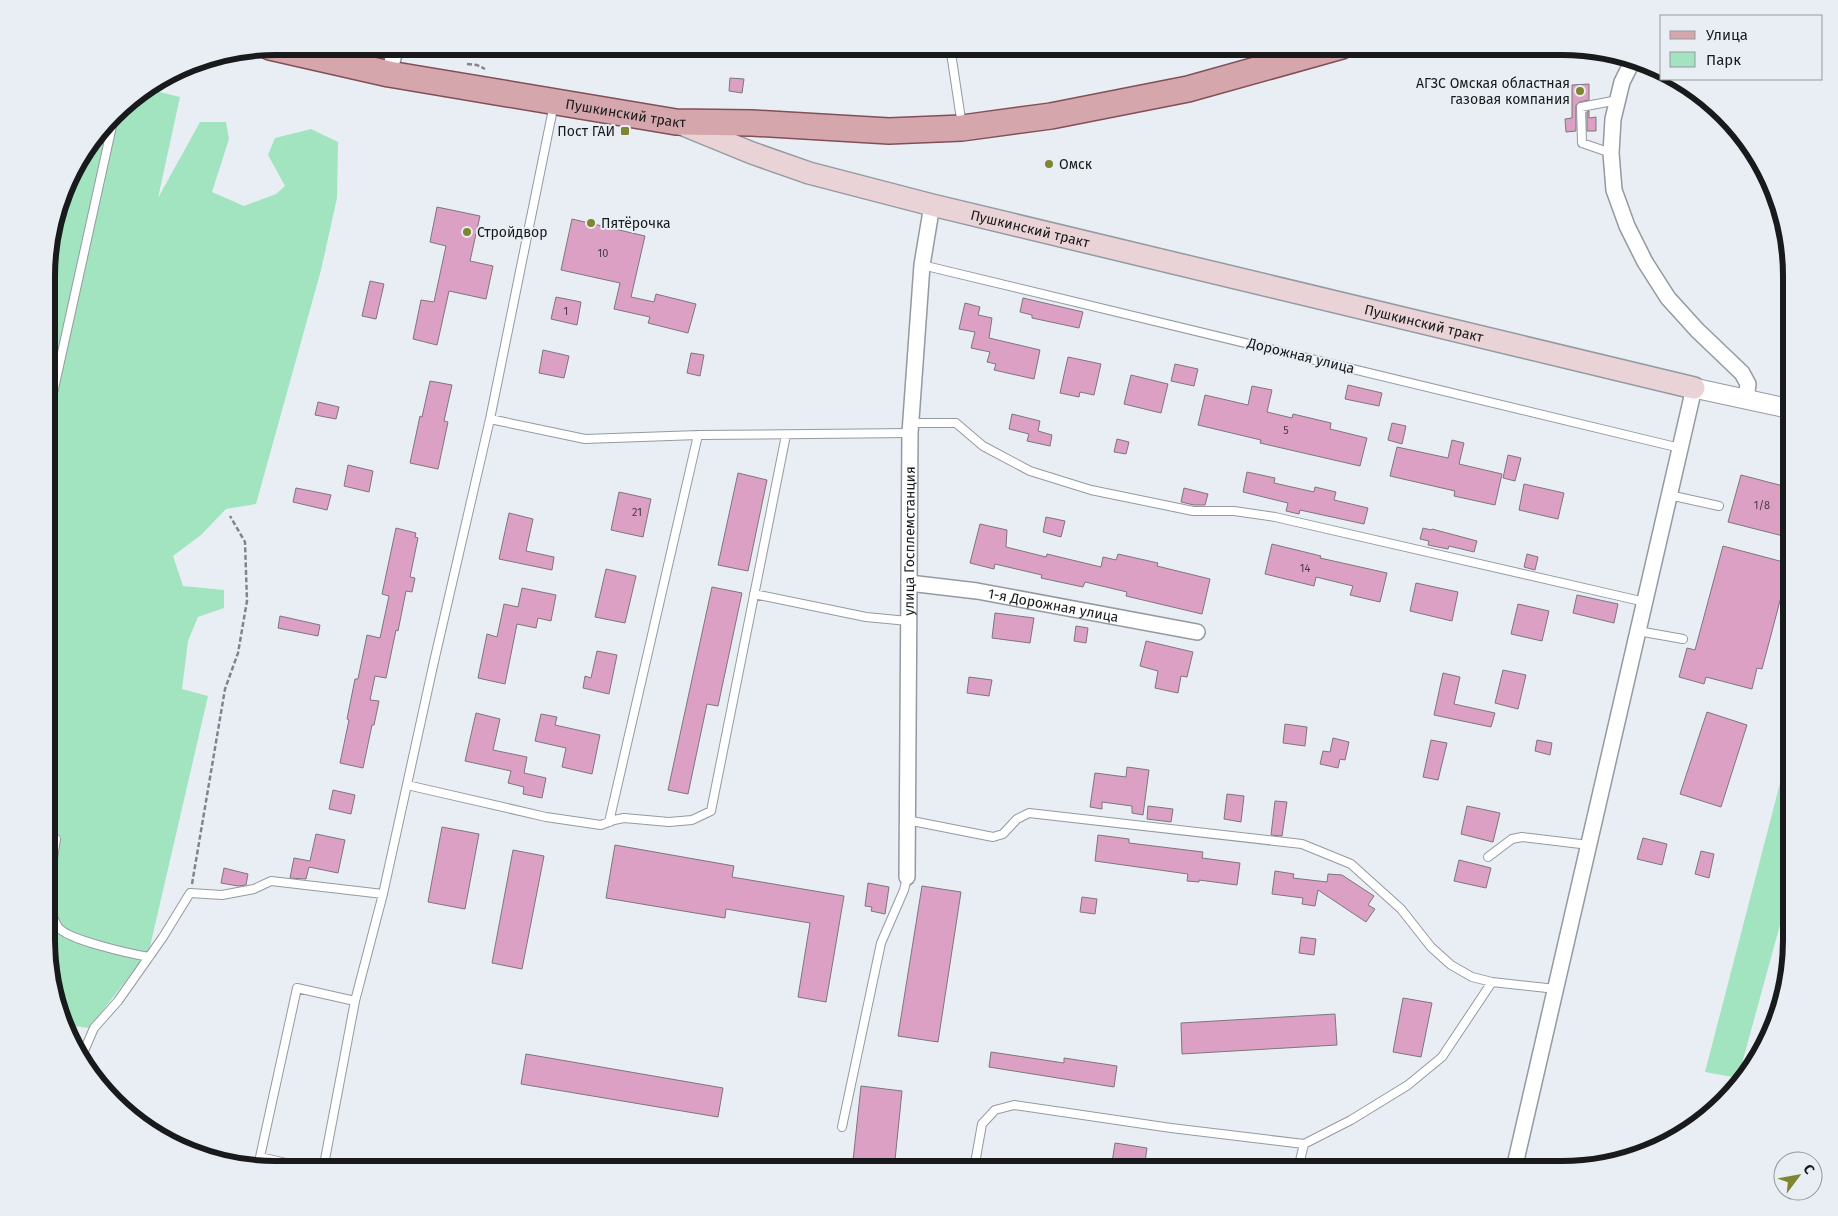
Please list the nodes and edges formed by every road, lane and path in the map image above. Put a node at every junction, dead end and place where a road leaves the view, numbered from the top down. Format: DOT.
graph roads {
  1 [pos="305,55"];
  2 [pos="394,55"];
  3 [pos="951,55"];
  4 [pos="1310,55"];
  5 [pos="1630,66"];
  6 [pos="389,74"];
  7 [pos="1618,100"];
  8 [pos="554,102"];
  9 [pos="676,122"];
  10 [pos="962,128"];
  11 [pos="111,129"];
  12 [pos="1611,153"];
  13 [pos="932,205"];
  14 [pos="922,265"];
  15 [pos="55,384"];
  16 [pos="1694,388"];
  17 [pos="1746,399"];
  18 [pos="1783,406"];
  19 [pos="490,419"];
  20 [pos="910,428"];
  21 [pos="786,434"];
  22 [pos="698,435"];
  23 [pos="1680,448"];
  24 [pos="1669,495"];
  25 [pos="1719,506"];
  26 [pos="230,516"];
  27 [pos="909,583"];
  28 [pos="754,594"];
  29 [pos="1645,602"];
  30 [pos="908,621"];
  31 [pos="1638,631"];
  32 [pos="1196,632"];
  33 [pos="1683,639"];
  34 [pos="407,785"];
  35 [pos="907,820"];
  36 [pos="609,822"];
  37 [pos="56,839"];
  38 [pos="1589,845"];
  39 [pos="55,846"];
  40 [pos="1488,857"];
  41 [pos="907,877"];
  42 [pos="190,893"];
  43 [pos="383,894"];
  44 [pos="55,920"];
  45 [pos="149,957"];
  46 [pos="1492,982"];
  47 [pos="1556,989"];
  48 [pos="355,1001"];
  49 [pos="85,1049"];
  50 [pos="842,1127"];
  51 [pos="1304,1144"];
  52 [pos="278,1161"];
  53 [pos="325,1161"];
  54 [pos="975,1161"];
  55 [pos="1300,1161"];
  56 [pos="1516,1161"];
  1 -- 6 [label="main road, Пушкинский тракт"];
  2 -- 6 [label="street"];
  3 -- 10 [label="lane"];
  4 -- 10 [label="main road"];
  5 -- 7 [label="street"];
  6 -- 8 [label="main road, Пушкинский тракт"];
  7 -- 12 [label="street"];
  7 -- 12 [label="lane"];
  8 -- 9 [label="main road, Пушкинский тракт"];
  8 -- 19 [label="lane"];
  9 -- 10 [label="main road"];
  9 -- 13 [label="main road, Пушкинский тракт"];
  11 -- 15 [label="lane"];
  12 -- 17 [label="street"];
  13 -- 14 [label="street, улица Госплемстанция"];
  13 -- 16 [label="main road, Пушкинский тракт"];
  14 -- 20 [label="street, улица Госплемстанция"];
  14 -- 23 [label="lane, Дорожная улица"];
  16 -- 17 [label="street, Пушкинский тракт"];
  16 -- 23 [label="street"];
  17 -- 18 [label="street, Пушкинский тракт"];
  19 -- 22 [label="lane"];
  19 -- 34 [label="lane"];
  20 -- 21 [label="lane"];
  20 -- 27 [label="street, улица Госплемстанция"];
  20 -- 29 [label="lane"];
  21 -- 22 [label="lane"];
  21 -- 28 [label="lane"];
  22 -- 36 [label="lane"];
  23 -- 24 [label="street"];
  24 -- 25 [label="lane"];
  24 -- 29 [label="street"];
  26 -- 42 [label="path"];
  27 -- 30 [label="street, улица Госплемстанция"];
  27 -- 32 [label="street, 1-я Дорожная улица"];
  28 -- 30 [label="lane"];
  28 -- 36 [label="lane"];
  29 -- 31 [label="street"];
  30 -- 35 [label="street, улица Госплемстанция"];
  31 -- 33 [label="lane"];
  31 -- 38 [label="street"];
  34 -- 36 [label="lane"];
  34 -- 43 [label="lane"];
  35 -- 41 [label="street, улица Госплемстанция"];
  35 -- 46 [label="lane"];
  37 -- 39 [label="lane"];
  38 -- 40 [label="lane"];
  38 -- 47 [label="street"];
  41 -- 50 [label="lane"];
  42 -- 43 [label="lane"];
  42 -- 45 [label="lane"];
  43 -- 48 [label="lane"];
  44 -- 45 [label="lane"];
  45 -- 49 [label="lane"];
  46 -- 47 [label="lane"];
  46 -- 51 [label="lane"];
  47 -- 56 [label="street"];
  48 -- 52 [label="lane"];
  48 -- 53 [label="lane"];
  51 -- 54 [label="lane"];
  51 -- 55 [label="lane"];
}
